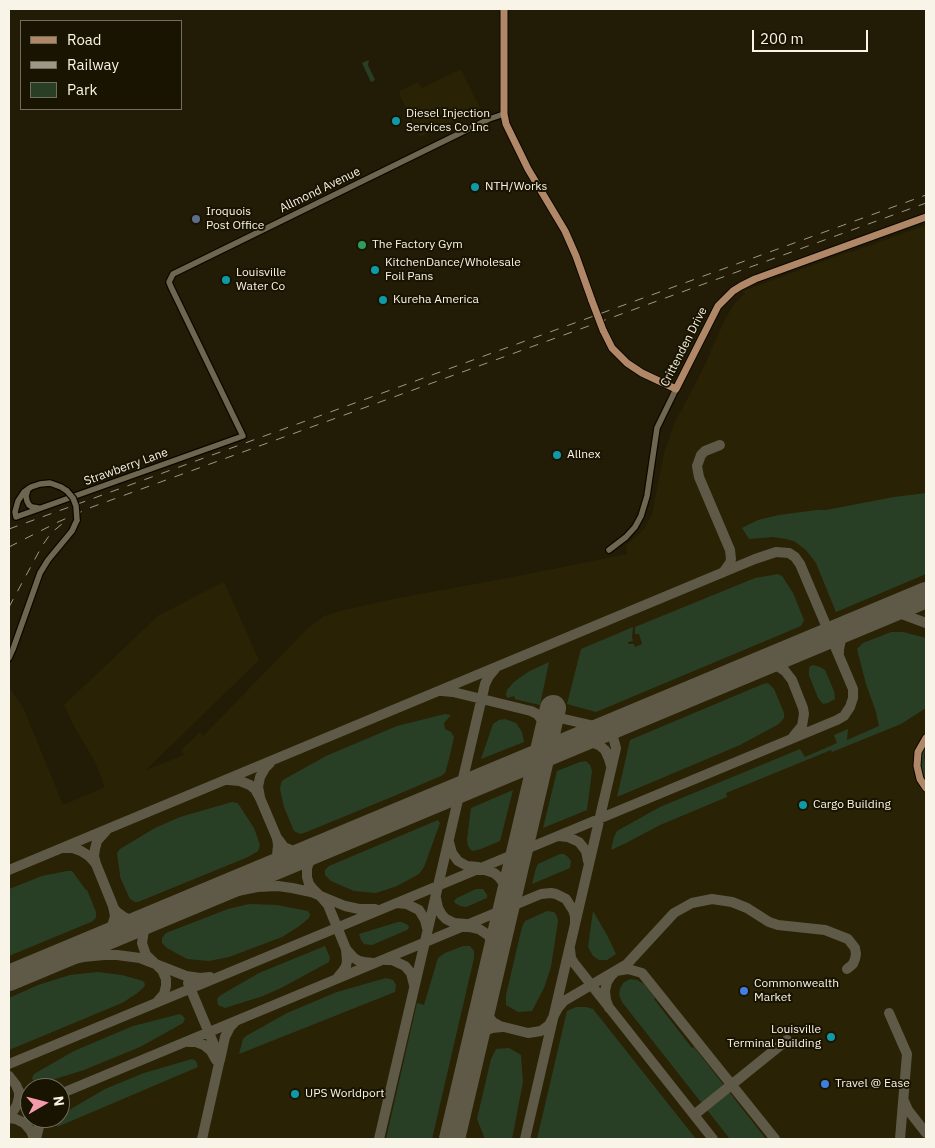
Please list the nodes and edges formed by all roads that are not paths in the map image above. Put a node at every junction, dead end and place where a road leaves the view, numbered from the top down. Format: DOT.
graph roads {
  1 [pos="504,9"];
  2 [pos="504,114"];
  3 [pos="926,217"];
  4 [pos="676,389"];
  5 [pos="243,436"];
  6 [pos="28,489"];
  7 [pos="40,508"];
  8 [pos="610,550"];
  9 [pos="9,658"];
  10 [pos="926,738"];
  11 [pos="926,788"];
  1 -- 2 [label="main road"];
  2 -- 4 [label="main road, bridge"];
  2 -- 5 [label="street, Allmond Avenue"];
  3 -- 4 [label="main road, Crittenden Drive"];
  4 -- 8 [label="street, Crittenden Drive"];
  5 -- 7 [label="street, Strawberry Lane"];
  6 -- 7 [label="street"];
  6 -- 7 [label="street, Strawberry Lane"];
  6 -- 9 [label="street, bridge"];
  10 -- 11 [label="main road"];
}
